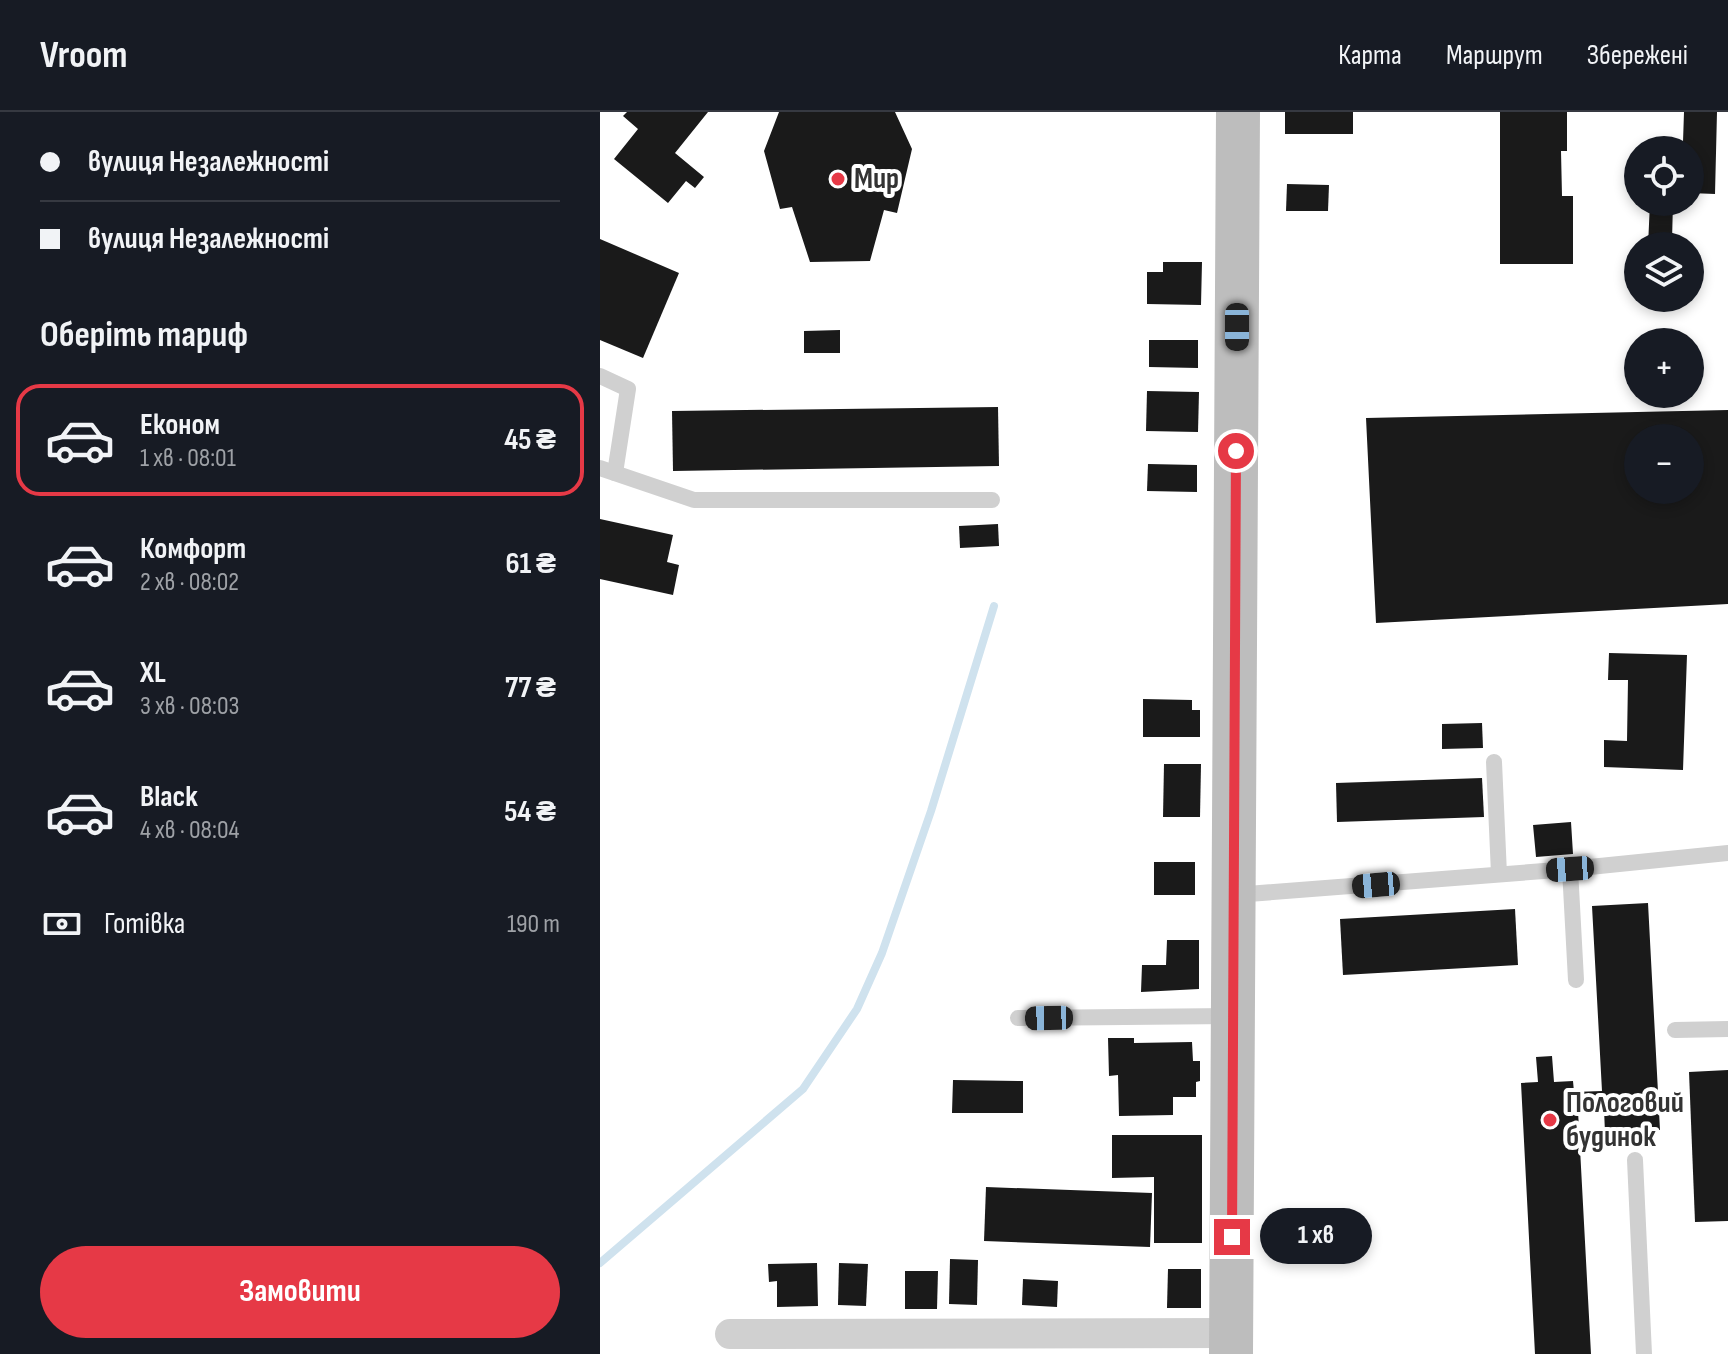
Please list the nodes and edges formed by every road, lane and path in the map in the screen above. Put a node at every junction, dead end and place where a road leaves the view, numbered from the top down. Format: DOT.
graph roads {
  1 [pos="1238,112"];
  2 [pos="600,376"];
  3 [pos="608,471"];
  4 [pos="992,500"];
  5 [pos="1494,762"];
  6 [pos="1728,853"];
  7 [pos="1570,869"];
  8 [pos="1499,874"];
  9 [pos="1234,895"];
  10 [pos="1576,980"];
  11 [pos="1233,1016"];
  12 [pos="1018,1018"];
  13 [pos="1728,1029"];
  14 [pos="1675,1030"];
  15 [pos="1635,1160"];
  16 [pos="730,1334"];
  17 [pos="1231,1343"];
  18 [pos="1644,1354"];
  1 -- 9 [label="street"];
  2 -- 3 [label="lane"];
  3 -- 4 [label="lane"];
  5 -- 8 [label="lane"];
  6 -- 7 [label="lane"];
  7 -- 8 [label="lane"];
  7 -- 10 [label="lane"];
  8 -- 9 [label="lane"];
  9 -- 11 [label="street"];
  11 -- 12 [label="lane"];
  11 -- 17 [label="street"];
  13 -- 14 [label="lane"];
  15 -- 18 [label="lane"];
  16 -- 17 [label="street"];
}
